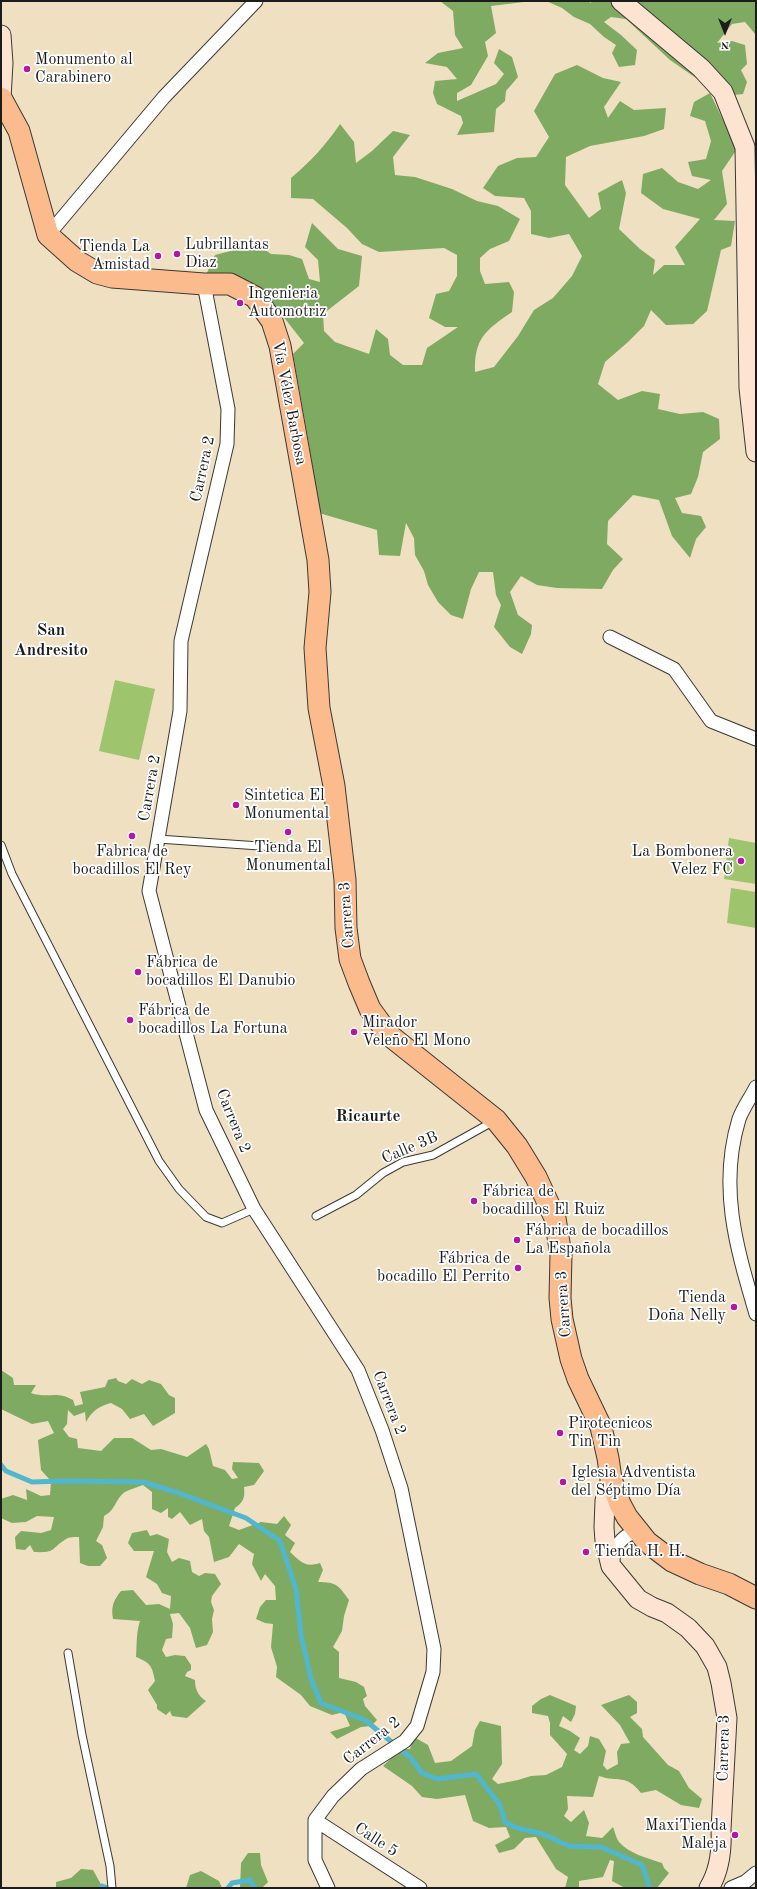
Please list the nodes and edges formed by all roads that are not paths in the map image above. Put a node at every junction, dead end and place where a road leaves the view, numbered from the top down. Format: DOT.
graph roads {
  1 [pos="256,1"];
  2 [pos="621,1"];
  3 [pos="1,35"];
  4 [pos="1,98"];
  5 [pos="48,236"];
  6 [pos="204,284"];
  7 [pos="753,387"];
  8 [pos="756,452"];
  9 [pos="610,637"];
  10 [pos="756,739"];
  11 [pos="334,786"];
  12 [pos="158,839"];
  13 [pos="1,845"];
  14 [pos="274,846"];
  15 [pos="756,1087"];
  16 [pos="496,1120"];
  17 [pos="254,1209"];
  18 [pos="316,1216"];
  19 [pos="756,1314"];
  20 [pos="610,1479"];
  21 [pos="636,1530"];
  22 [pos="611,1566"];
  23 [pos="756,1598"];
  24 [pos="68,1653"];
  25 [pos="315,1820"];
  26 [pos="756,1873"];
  27 [pos="112,1888"];
  28 [pos="328,1888"];
  29 [pos="420,1888"];
  30 [pos="709,1888"];
  31 [pos="731,1888"];
  1 -- 5 [label="street"];
  2 -- 7 [label="street"];
  3 -- 4 [label="street"];
  4 -- 5 [label="main road"];
  5 -- 6 [label="main road, Vía Vélez Barbosa"];
  6 -- 11 [label="main road, Vía Vélez Barbosa"];
  6 -- 12 [label="street, Carrera 2"];
  7 -- 8 [label="street"];
  9 -- 10 [label="street"];
  11 -- 16 [label="main road, Carrera 3"];
  12 -- 14 [label="lane"];
  12 -- 17 [label="street, Carrera 2"];
  13 -- 17 [label="lane"];
  15 -- 19 [label="street"];
  16 -- 18 [label="lane, Calle 3B"];
  16 -- 20 [label="main road, Carrera 3"];
  17 -- 25 [label="street, Carrera 2"];
  20 -- 21 [label="main road"];
  20 -- 22 [label="street, Carrera 3"];
  21 -- 22 [label="street"];
  21 -- 23 [label="main road"];
  22 -- 30 [label="street, Carrera 3"];
  24 -- 27 [label="lane"];
  25 -- 28 [label="street"];
  25 -- 29 [label="street, Calle 5"];
  26 -- 31 [label="street"];
}
